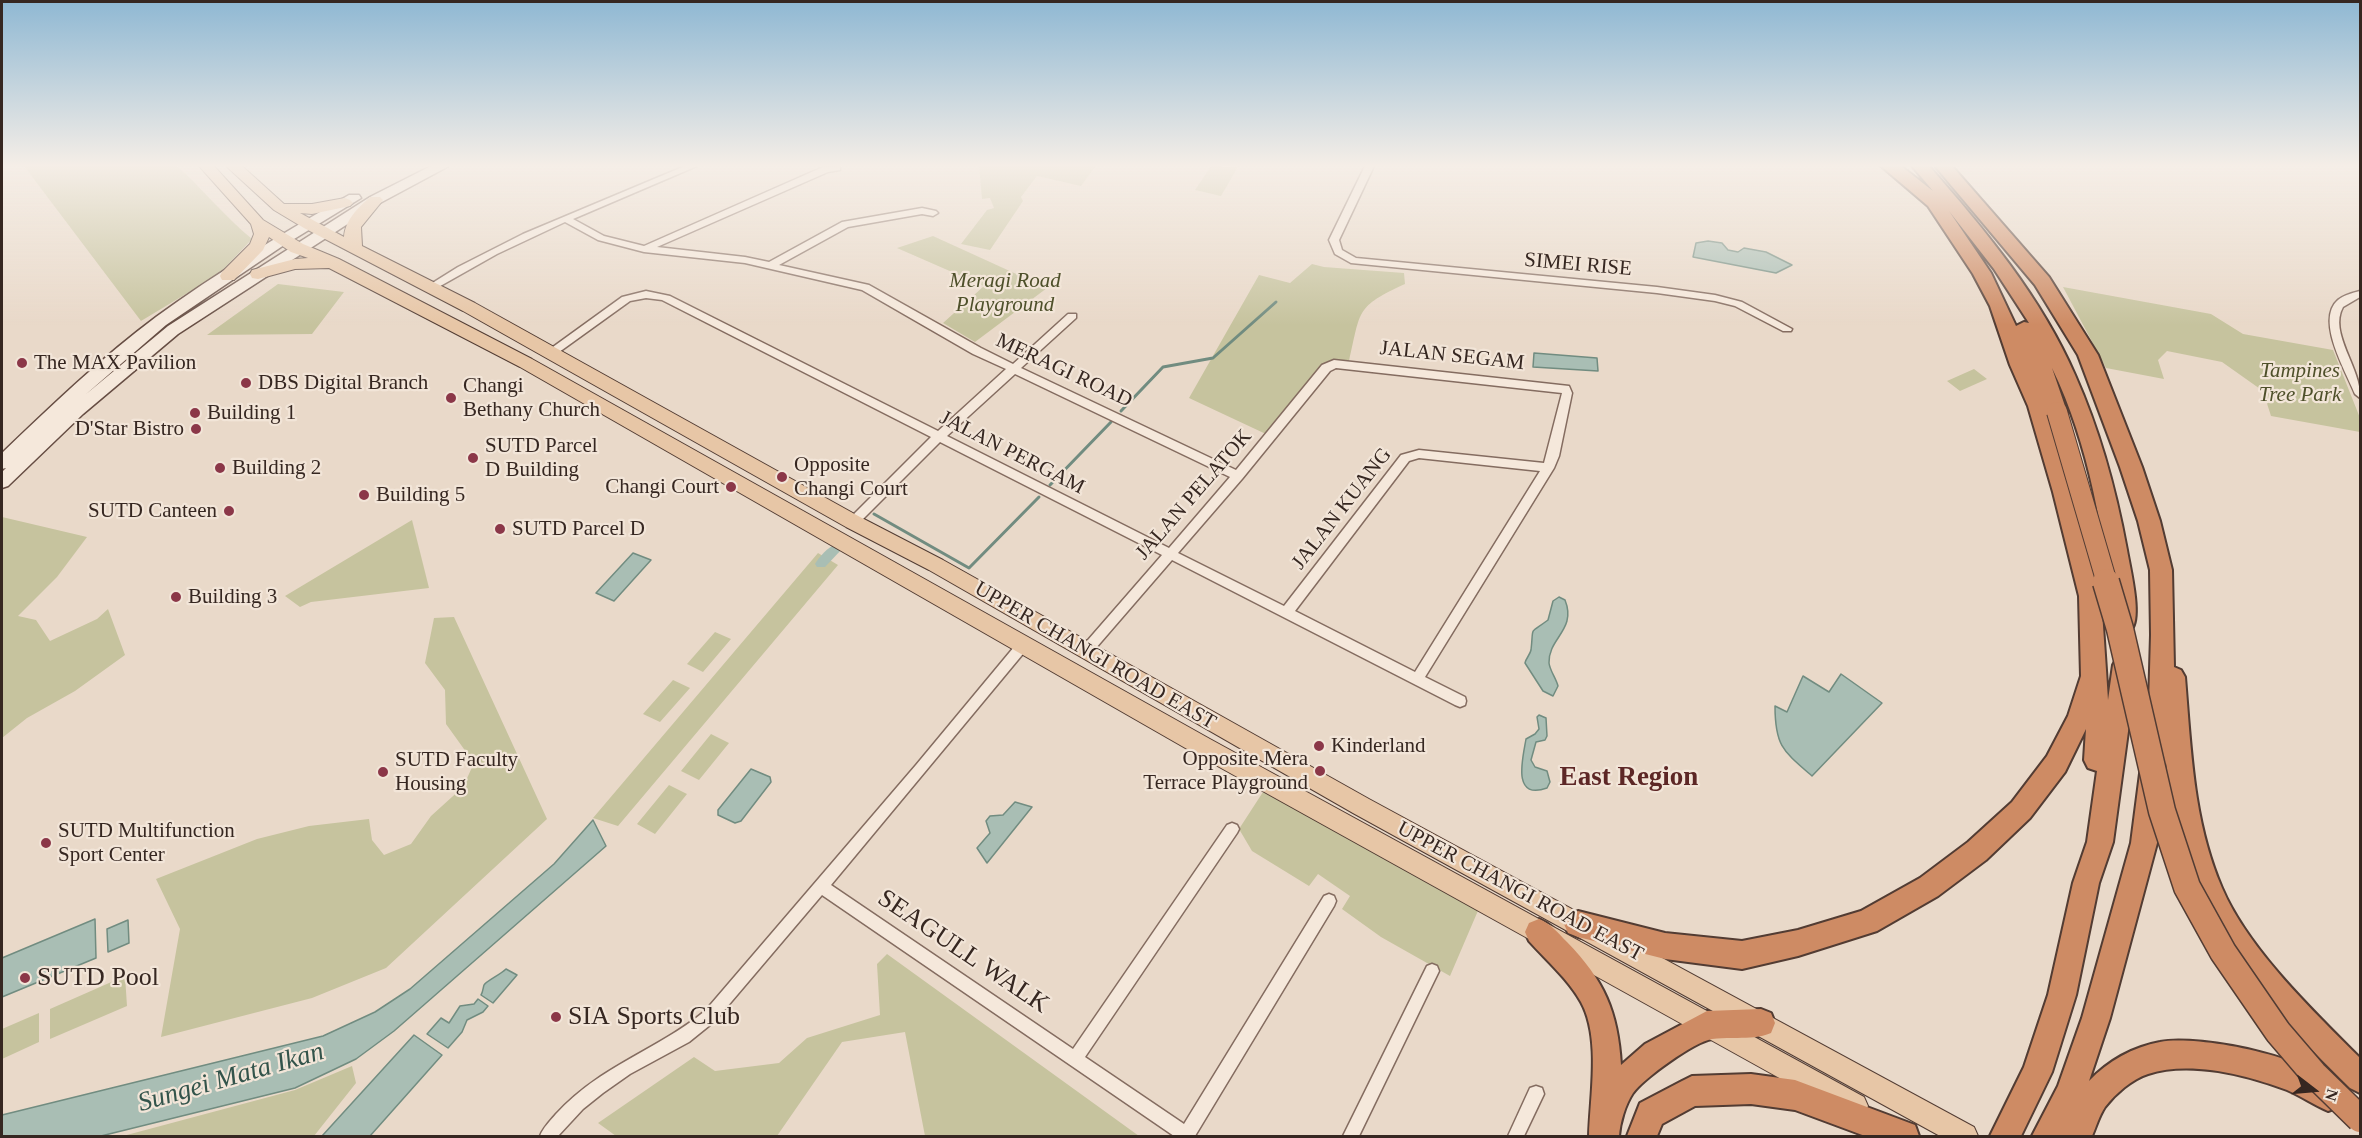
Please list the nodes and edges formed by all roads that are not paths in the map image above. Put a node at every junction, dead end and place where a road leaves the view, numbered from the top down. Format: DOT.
graph roads {
  1 [pos="254,219"];
  2 [pos="300,219"];
  3 [pos="326,219"];
  4 [pos="335,219"];
  5 [pos="358,219"];
  6 [pos="566,219"];
  7 [pos="712,219"];
  8 [pos="874,219"];
  9 [pos="1344,219"];
  10 [pos="1946,219"];
  11 [pos="1958,219"];
  12 [pos="1966,219"];
  13 [pos="1989,219"];
  14 [pos="1999,219"];
  15 [pos="258,223"];
  16 [pos="316,228"];
  17 [pos="290,244"];
  18 [pos="355,247"];
  19 [pos="644,249"];
  20 [pos="333,263"];
  21 [pos="771,265"];
  22 [pos="258,274"];
  23 [pos="228,276"];
  24 [pos="2042,281"];
  25 [pos="431,287"];
  26 [pos="2361,294"];
  27 [pos="2017,315"];
  28 [pos="1072,316"];
  29 [pos="1787,329"];
  30 [pos="551,352"];
  31 [pos="1334,364"];
  32 [pos="2020,365"];
  33 [pos="1014,368"];
  34 [pos="2361,394"];
  35 [pos="634,399"];
  36 [pos="626,418"];
  37 [pos="938,437"];
  38 [pos="2,463"];
  39 [pos="1548,468"];
  40 [pos="1238,476"];
  41 [pos="2,482"];
  42 [pos="853,522"];
  43 [pos="1169,554"];
  44 [pos="929,562"];
  45 [pos="920,586"];
  46 [pos="1287,612"];
  47 [pos="1025,618"];
  48 [pos="2163,635"];
  49 [pos="1063,639"];
  50 [pos="1023,645"];
  51 [pos="1085,652"];
  52 [pos="1056,664"];
  53 [pos="2093,673"];
  54 [pos="1418,679"];
  55 [pos="1460,701"];
  56 [pos="1232,829"];
  57 [pos="2086,883"];
  58 [pos="822,887"];
  59 [pos="1329,901"];
  60 [pos="1578,924"];
  61 [pos="1539,932"];
  62 [pos="1632,952"];
  63 [pos="1432,971"];
  64 [pos="1633,983"];
  65 [pos="1761,1023"];
  66 [pos="1707,1025"];
  67 [pos="1075,1059"];
  68 [pos="2361,1078"];
  69 [pos="1536,1094"];
  70 [pos="2361,1120"];
  71 [pos="1604,1130"];
  72 [pos="1186,1136"];
  73 [pos="548,1137"];
  74 [pos="1351,1137"];
  75 [pos="1516,1137"];
  76 [pos="1642,1137"];
  77 [pos="1904,1137"];
  78 [pos="1910,1137"];
  79 [pos="1965,1137"];
  80 [pos="2005,1137"];
  81 [pos="2047,1137"];
  82 [pos="2078,1137"];
  1 -- 15 [label="main road, UPPER CHANGI ROAD EAST"];
  2 -- 16 [label="main road, UPPER CHANGI ROAD EAST"];
  3 -- 16 [label="main road"];
  4 -- 16 [label="main road"];
  5 -- 18 [label="main road"];
  6 -- 19 [label="street, MERAGI ROAD"];
  6 -- 25 [label="street"];
  7 -- 19 [label="street"];
  8 -- 21 [label="street"];
  9 -- 29 [label="street, SIMEI RISE"];
  10 -- 32 [label="highway"];
  11 -- 27 [label="highway"];
  12 -- 57 [label="highway"];
  13 -- 24 [label="highway"];
  14 -- 24 [label="highway"];
  15 -- 17 [label="main road, UPPER CHANGI ROAD EAST"];
  15 -- 23 [label="main road"];
  16 -- 17 [label="main road"];
  16 -- 18 [label="main road, UPPER CHANGI ROAD EAST"];
  17 -- 20 [label="main road, UPPER CHANGI ROAD EAST"];
  17 -- 22 [label="main road"];
  17 -- 23 [label="main road"];
  18 -- 25 [label="main road, UPPER CHANGI ROAD EAST"];
  19 -- 21 [label="street, MERAGI ROAD"];
  20 -- 22 [label="main road"];
  20 -- 36 [label="main road, UPPER CHANGI ROAD EAST"];
  21 -- 33 [label="street, MERAGI ROAD"];
  22 -- 41 [label="main road"];
  23 -- 38 [label="main road"];
  24 -- 48 [label="highway"];
  25 -- 30 [label="main road, UPPER CHANGI ROAD EAST"];
  26 -- 34 [label="street"];
  27 -- 32 [label="highway"];
  27 -- 70 [label="highway, bridge"];
  28 -- 33 [label="street"];
  30 -- 35 [label="main road, UPPER CHANGI ROAD EAST"];
  30 -- 37 [label="street, JALAN PERGAM"];
  31 -- 39 [label="street, JALAN SEGAM"];
  31 -- 40 [label="street, JALAN PELATOK"];
  32 -- 53 [label="highway"];
  33 -- 37 [label="street"];
  33 -- 40 [label="street, MERAGI ROAD"];
  35 -- 36 [label="main road"];
  35 -- 42 [label="main road, UPPER CHANGI ROAD EAST"];
  36 -- 45 [label="main road, UPPER CHANGI ROAD EAST"];
  37 -- 42 [label="street"];
  37 -- 43 [label="street, JALAN PERGAM"];
  39 -- 46 [label="street, JALAN KUANG"];
  39 -- 54 [label="street"];
  40 -- 43 [label="street, JALAN PELATOK"];
  42 -- 44 [label="main road, UPPER CHANGI ROAD EAST"];
  43 -- 46 [label="street, JALAN PERGAM"];
  43 -- 51 [label="street, JALAN PELATOK"];
  44 -- 45 [label="main road"];
  44 -- 47 [label="main road, UPPER CHANGI ROAD EAST"];
  45 -- 50 [label="main road, UPPER CHANGI ROAD EAST"];
  46 -- 54 [label="street, JALAN PERGAM"];
  47 -- 49 [label="main road, UPPER CHANGI ROAD EAST"];
  47 -- 50 [label="main road"];
  48 -- 68 [label="highway"];
  48 -- 81 [label="highway"];
  49 -- 51 [label="main road, UPPER CHANGI ROAD EAST"];
  49 -- 52 [label="main road"];
  50 -- 52 [label="main road, UPPER CHANGI ROAD EAST"];
  50 -- 58 [label="street, UPPER CHANGI ROAD EAST"];
  51 -- 60 [label="main road, UPPER CHANGI ROAD EAST"];
  52 -- 61 [label="main road, UPPER CHANGI ROAD EAST"];
  53 -- 57 [label="highway"];
  53 -- 60 [label="highway"];
  54 -- 55 [label="street, JALAN PERGAM"];
  56 -- 67 [label="street"];
  57 -- 80 [label="highway"];
  58 -- 67 [label="street, SEAGULL WALK"];
  58 -- 73 [label="street, UPPER CHANGI ROAD EAST"];
  59 -- 72 [label="street, SEAGULL WALK"];
  60 -- 62 [label="main road, UPPER CHANGI ROAD EAST"];
  61 -- 64 [label="main road, UPPER CHANGI ROAD EAST"];
  61 -- 71 [label="highway"];
  62 -- 64 [label="main road"];
  62 -- 65 [label="main road, UPPER CHANGI ROAD EAST"];
  63 -- 74 [label="street"];
  64 -- 66 [label="main road, UPPER CHANGI ROAD EAST"];
  65 -- 66 [label="highway"];
  65 -- 79 [label="main road, UPPER CHANGI ROAD EAST"];
  66 -- 71 [label="highway"];
  66 -- 78 [label="main road, UPPER CHANGI ROAD EAST"];
  67 -- 72 [label="street, SEAGULL WALK"];
  69 -- 75 [label="street"];
  70 -- 82 [label="highway"];
  76 -- 77 [label="highway"];
}
